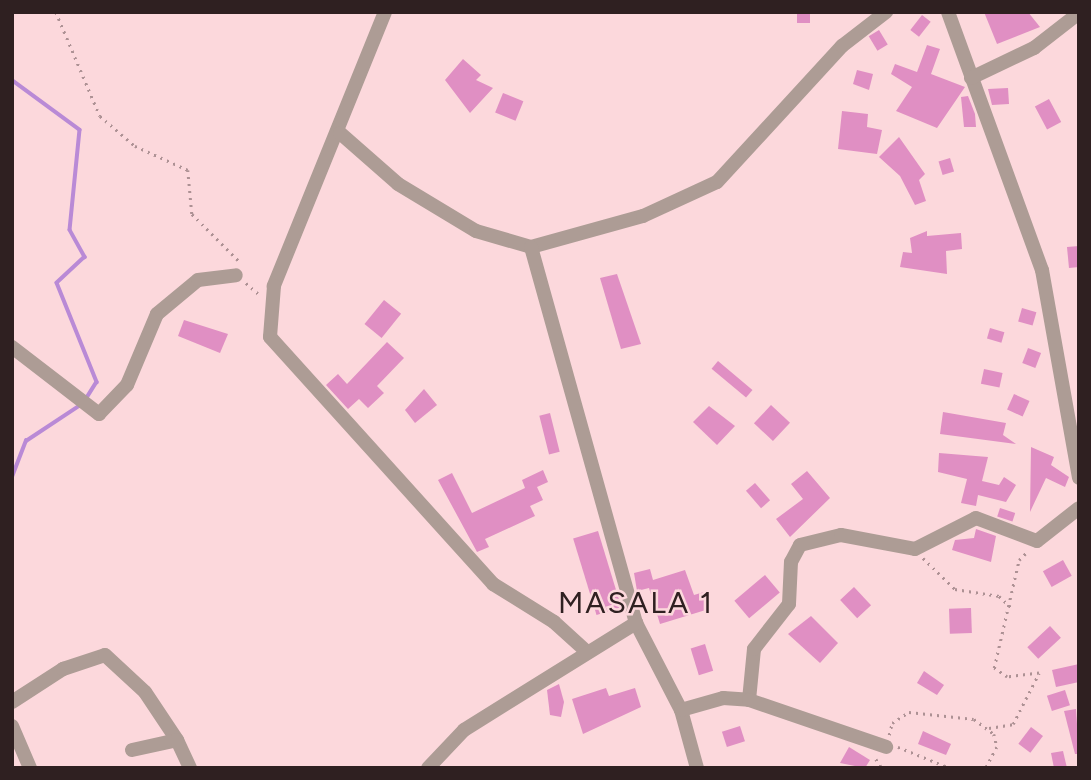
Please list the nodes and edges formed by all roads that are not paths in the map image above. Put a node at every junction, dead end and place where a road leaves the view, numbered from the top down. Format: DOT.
graph roads {
  1 [pos="385,12"];
  2 [pos="886,12"];
  3 [pos="948,12"];
  4 [pos="1079,13"];
  5 [pos="971,78"];
  6 [pos="340,133"];
  7 [pos="531,247"];
  8 [pos="236,275"];
  9 [pos="12,347"];
  10 [pos="1079,478"];
  11 [pos="1079,508"];
  12 [pos="636,623"];
  13 [pos="586,651"];
  14 [pos="749,699"];
  15 [pos="12,702"];
  16 [pos="681,710"];
  17 [pos="12,726"];
  18 [pos="177,740"];
  19 [pos="887,747"];
  20 [pos="132,750"];
  21 [pos="30,768"];
  22 [pos="190,768"];
  23 [pos="428,768"];
  24 [pos="696,768"];
  1 -- 6 [label="street"];
  2 -- 7 [label="street"];
  3 -- 5 [label="street"];
  4 -- 5 [label="street"];
  5 -- 10 [label="street"];
  6 -- 7 [label="street"];
  6 -- 13 [label="street"];
  7 -- 12 [label="street"];
  8 -- 9 [label="street"];
  11 -- 14 [label="street"];
  12 -- 13 [label="street"];
  12 -- 16 [label="street"];
  13 -- 23 [label="street"];
  14 -- 16 [label="street"];
  14 -- 19 [label="street"];
  15 -- 18 [label="street"];
  16 -- 24 [label="street"];
  17 -- 21 [label="street"];
  18 -- 20 [label="street"];
  18 -- 22 [label="street"];
}
